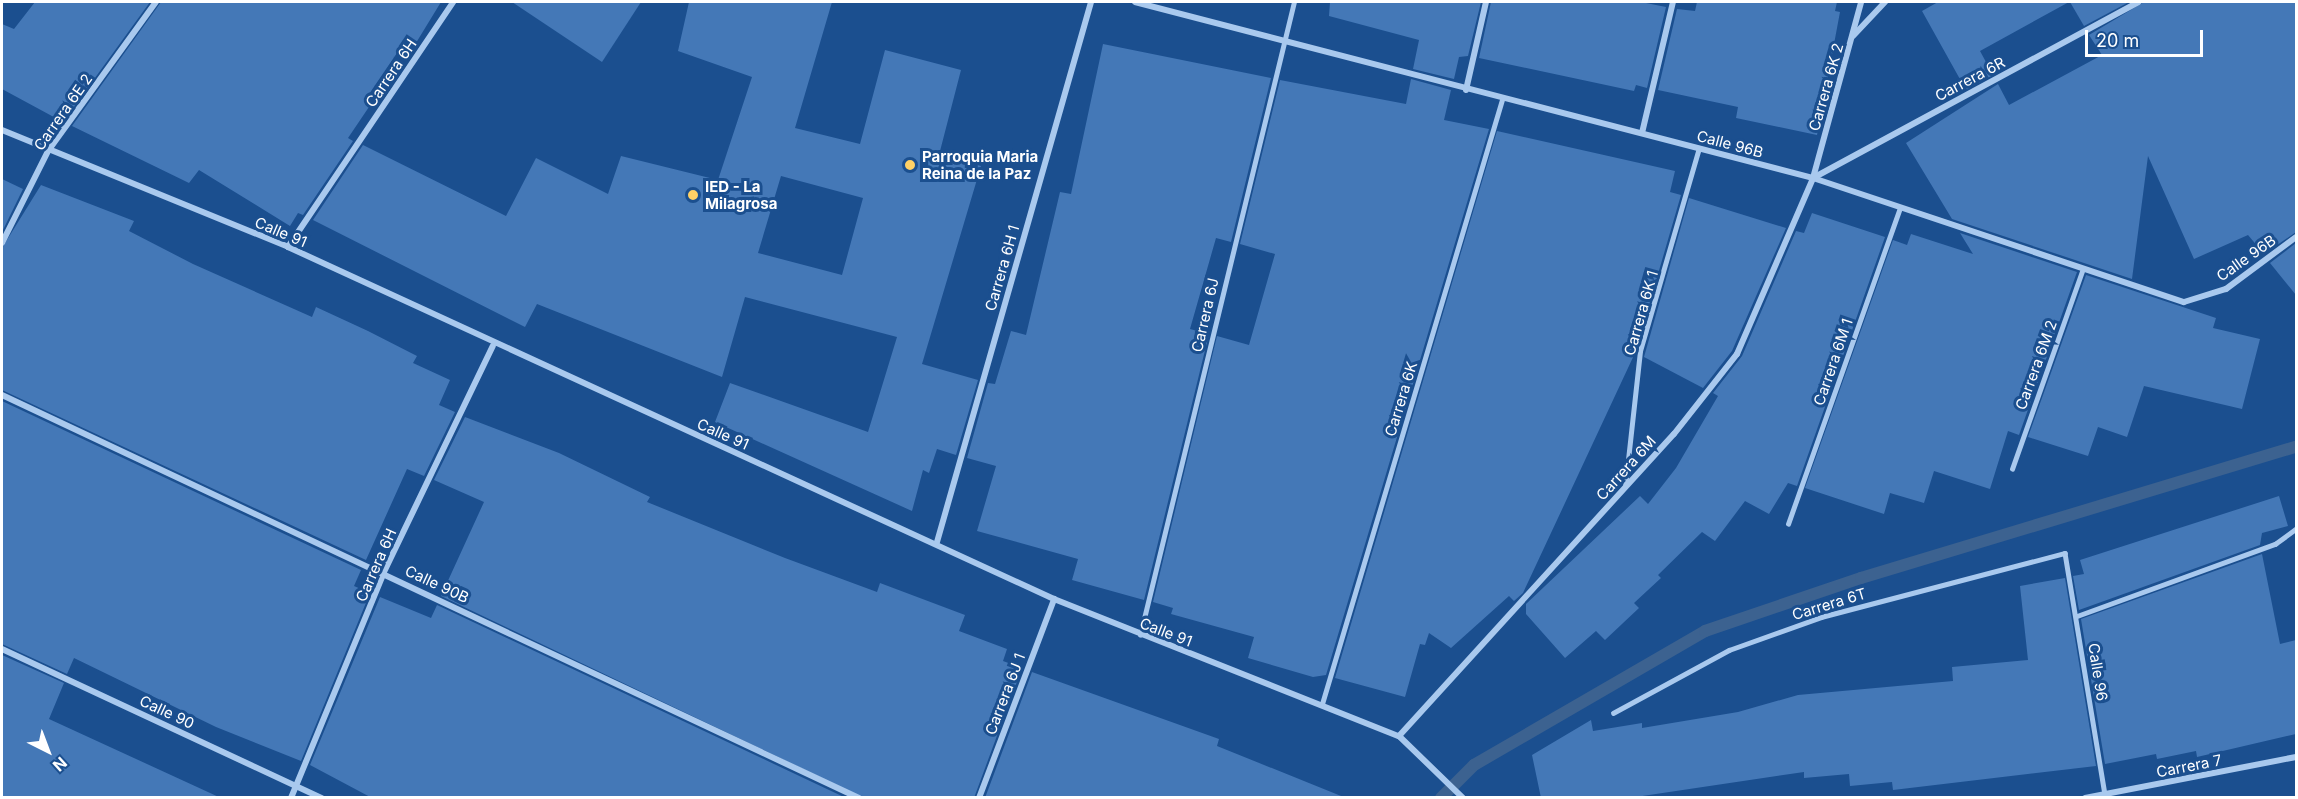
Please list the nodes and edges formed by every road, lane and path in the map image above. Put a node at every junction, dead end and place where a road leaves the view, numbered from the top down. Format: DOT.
graph roads {
  1 [pos="156,2"];
  2 [pos="453,2"];
  3 [pos="1091,2"];
  4 [pos="1135,2"];
  5 [pos="1293,2"];
  6 [pos="1486,2"];
  7 [pos="1672,2"];
  8 [pos="1861,2"];
  9 [pos="1885,2"];
  10 [pos="2139,2"];
  11 [pos="1852,37"];
  12 [pos="1283,41"];
  13 [pos="1466,90"];
  14 [pos="1502,100"];
  15 [pos="2,130"];
  16 [pos="1642,133"];
  17 [pos="1699,148"];
  18 [pos="48,151"];
  19 [pos="1813,178"];
  20 [pos="1900,208"];
  21 [pos="2296,237"];
  22 [pos="2,243"];
  23 [pos="288,247"];
  24 [pos="2083,269"];
  25 [pos="493,346"];
  26 [pos="2,395"];
  27 [pos="2012,470"];
  28 [pos="1624,488"];
  29 [pos="1788,524"];
  30 [pos="2296,529"];
  31 [pos="937,542"];
  32 [pos="2065,553"];
  33 [pos="384,572"];
  34 [pos="1054,599"];
  35 [pos="2077,616"];
  36 [pos="1140,635"];
  37 [pos="2,650"];
  38 [pos="1322,704"];
  39 [pos="1613,713"];
  40 [pos="1399,736"];
  41 [pos="2296,757"];
  42 [pos="297,784"];
  43 [pos="2105,794"];
  44 [pos="2118,795"];
  45 [pos="291,798"];
  46 [pos="322,798"];
  47 [pos="859,798"];
  48 [pos="978,798"];
  49 [pos="1463,798"];
  50 [pos="2085,798"];
  1 -- 18 [label="street, Carrera 6E 2"];
  2 -- 23 [label="street, Carrera 6H"];
  3 -- 31 [label="street, Carrera 6H 1"];
  4 -- 12 [label="street, Calle 96B"];
  5 -- 12 [label="lane, Carrera 6J"];
  6 -- 13 [label="street"];
  7 -- 16 [label="street"];
  8 -- 11 [label="street, Carrera 6K 2"];
  9 -- 11 [label="street"];
  10 -- 19 [label="street, Carrera 6R"];
  11 -- 19 [label="street, Carrera 6K 2"];
  12 -- 13 [label="street, Calle 96B"];
  12 -- 36 [label="lane, Carrera 6J"];
  13 -- 14 [label="street, Calle 96B"];
  14 -- 16 [label="street, Calle 96B"];
  14 -- 38 [label="lane, Carrera 6K"];
  15 -- 18 [label="street, Calle 91"];
  16 -- 17 [label="street, Calle 96B"];
  17 -- 19 [label="street, Calle 96B"];
  17 -- 28 [label="lane, Carrera 6K 1"];
  18 -- 22 [label="street, Carrera 6E 2"];
  18 -- 23 [label="street, Calle 91"];
  19 -- 20 [label="street, Calle 96B"];
  19 -- 28 [label="street, Carrera 6M"];
  20 -- 24 [label="street, Calle 96B"];
  20 -- 29 [label="lane, Carrera 6M 1"];
  21 -- 24 [label="street, Calle 96B"];
  23 -- 25 [label="street, Calle 91"];
  24 -- 27 [label="lane, Carrera 6M 2"];
  25 -- 31 [label="street, Calle 91"];
  25 -- 33 [label="street, Carrera 6H"];
  26 -- 33 [label="street, Calle 90B"];
  28 -- 40 [label="street, Carrera 6M"];
  30 -- 35 [label="lane"];
  31 -- 34 [label="street, Calle 91"];
  32 -- 35 [label="lane, Calle 96"];
  32 -- 39 [label="lane, Carrera 6T"];
  33 -- 42 [label="street, Carrera 6H"];
  33 -- 47 [label="street, Calle 90B"];
  34 -- 36 [label="street, Calle 91"];
  34 -- 48 [label="street, Carrera 6J 1"];
  35 -- 43 [label="lane, Calle 96"];
  36 -- 38 [label="street, Calle 91"];
  37 -- 42 [label="street, Calle 90"];
  38 -- 40 [label="street, Calle 91"];
  40 -- 49 [label="street, Calle 91"];
  41 -- 44 [label="street, Carrera 7"];
  42 -- 45 [label="street, Carrera 6H"];
  42 -- 46 [label="street, Calle 90"];
  43 -- 44 [label="street, Carrera 7"];
  43 -- 50 [label="street, Carrera 7"];
}
